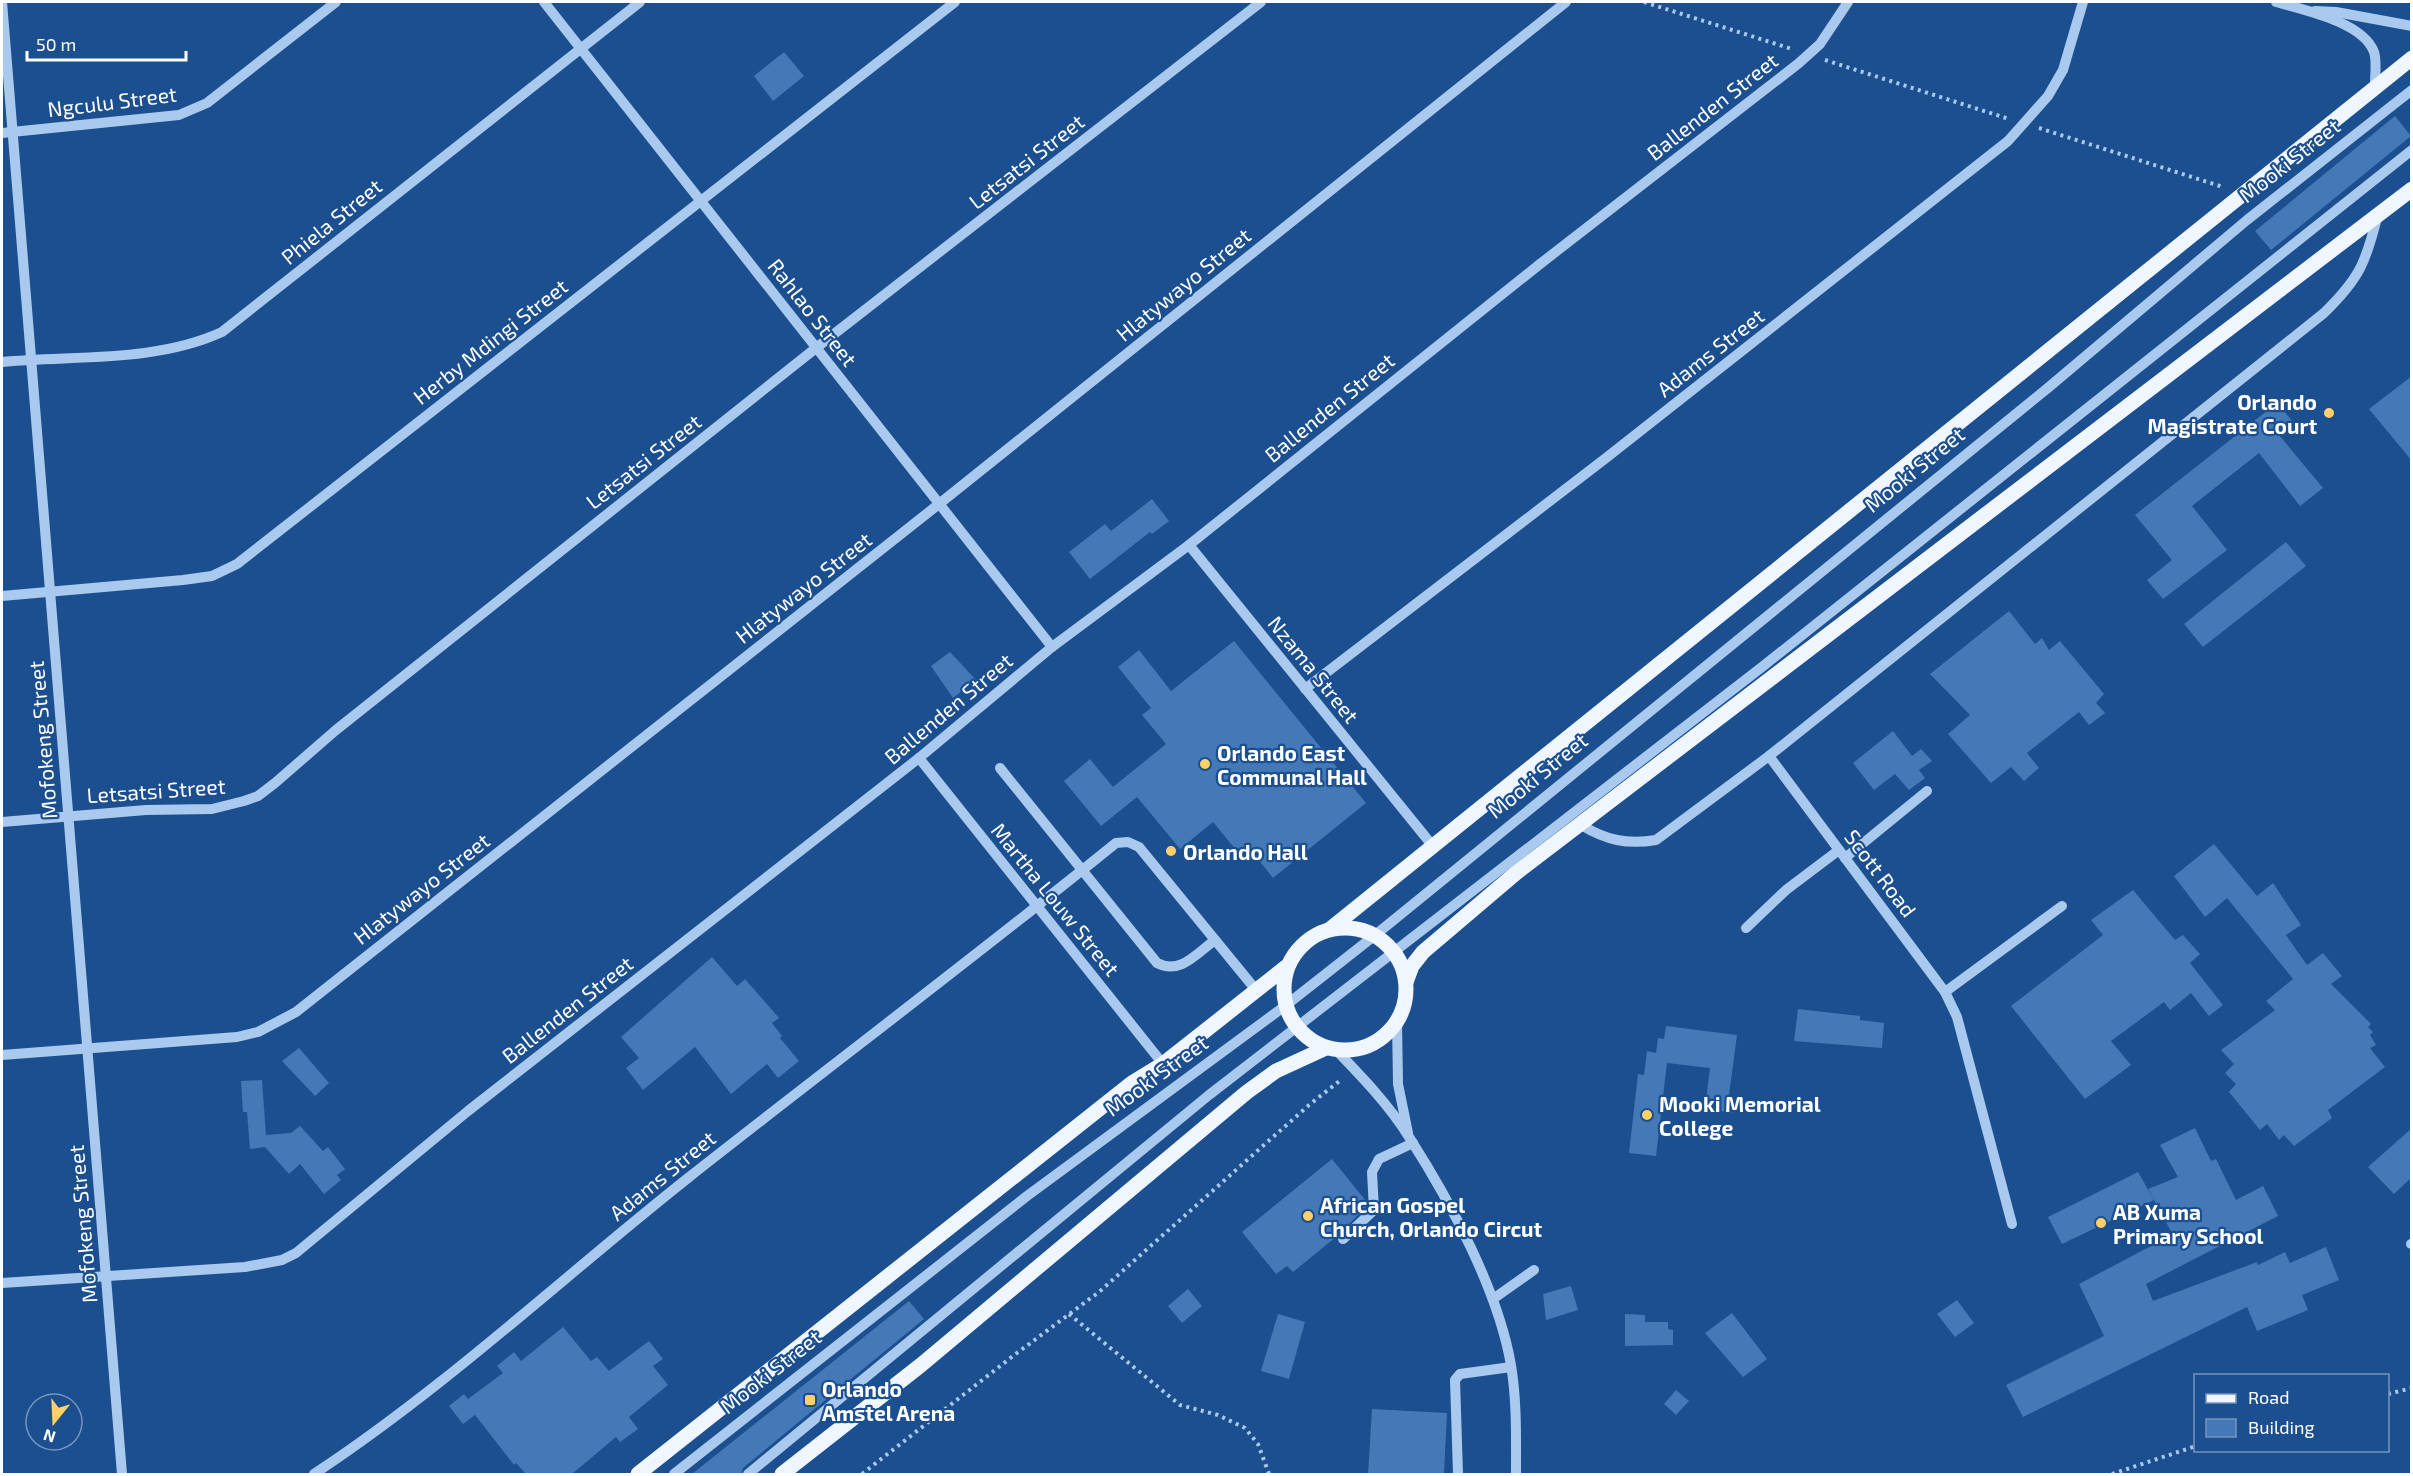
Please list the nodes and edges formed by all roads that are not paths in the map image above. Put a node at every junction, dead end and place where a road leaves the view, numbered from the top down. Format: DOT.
graph roads {
  1 [pos="2,2"];
  2 [pos="336,2"];
  3 [pos="544,2"];
  4 [pos="640,2"];
  5 [pos="955,2"];
  6 [pos="1261,2"];
  7 [pos="1566,2"];
  8 [pos="1848,2"];
  9 [pos="2083,2"];
  10 [pos="2276,2"];
  11 [pos="2305,11"];
  12 [pos="2412,26"];
  13 [pos="580,48"];
  14 [pos="2412,58"];
  15 [pos="2375,84"];
  16 [pos="2412,90"];
  17 [pos="7,133"];
  18 [pos="2412,150"];
  19 [pos="2412,189"];
  20 [pos="701,201"];
  21 [pos="2378,214"];
  22 [pos="816,348"];
  23 [pos="31,359"];
  24 [pos="2,362"];
  25 [pos="939,504"];
  26 [pos="1189,545"];
  27 [pos="50,593"];
  28 [pos="2,596"];
  29 [pos="1052,647"];
  30 [pos="1305,688"];
  31 [pos="1769,756"];
  32 [pos="919,758"];
  33 [pos="1000,768"];
  34 [pos="1927,791"];
  35 [pos="68,816"];
  36 [pos="2,822"];
  37 [pos="1581,825"];
  38 [pos="1432,845"];
  39 [pos="1842,854"];
  40 [pos="1082,870"];
  41 [pos="2062,906"];
  42 [pos="1037,907"];
  43 [pos="1746,928"];
  44 [pos="1330,929"];
  45 [pos="1374,936"];
  46 [pos="1215,940"];
  47 [pos="1394,953"];
  48 [pos="1287,967"];
  49 [pos="1406,982"];
  50 [pos="1257,990"];
  51 [pos="1945,992"];
  52 [pos="1285,1006"];
  53 [pos="1398,1021"];
  54 [pos="1297,1029"];
  55 [pos="87,1048"];
  56 [pos="1331,1049"];
  57 [pos="2,1055"];
  58 [pos="1163,1064"];
  59 [pos="1411,1140"];
  60 [pos="2012,1224"];
  61 [pos="1343,1239"];
  62 [pos="1534,1270"];
  63 [pos="106,1276"];
  64 [pos="2,1283"];
  65 [pos="1493,1299"];
  66 [pos="1511,1367"];
  67 [pos="122,1474"];
  68 [pos="314,1474"];
  69 [pos="638,1474"];
  70 [pos="674,1474"];
  71 [pos="748,1474"];
  72 [pos="782,1474"];
  73 [pos="1458,1474"];
  74 [pos="1516,1474"];
  1 -- 17 [label="street, Mofokeng Street"];
  2 -- 17 [label="street, Ngculu Street"];
  3 -- 13 [label="street, Rahlao Street"];
  4 -- 13 [label="street, Phiela Street"];
  5 -- 20 [label="street, Herby Mdingi Street"];
  6 -- 22 [label="street, Letsatsi Street"];
  7 -- 25 [label="street, Hlatywayo Street"];
  8 -- 26 [label="street, Ballenden Street"];
  9 -- 30 [label="street, Adams Street"];
  10 -- 11 [label="street"];
  11 -- 12 [label="street"];
  11 -- 15 [label="street"];
  13 -- 20 [label="street, Rahlao Street"];
  13 -- 23 [label="street, Phiela Street"];
  14 -- 15 [label="main road, Mooki Street"];
  15 -- 38 [label="main road, Mooki Street"];
  16 -- 45 [label="street, Mooki Street"];
  17 -- 23 [label="street, Mofokeng Street"];
  18 -- 47 [label="street"];
  19 -- 21 [label="main road"];
  20 -- 22 [label="street, Rahlao Street"];
  20 -- 27 [label="street, Herby Mdingi Street"];
  21 -- 31 [label="street"];
  21 -- 37 [label="main road"];
  22 -- 25 [label="street, Rahlao Street"];
  22 -- 35 [label="street, Letsatsi Street"];
  23 -- 24 [label="street, Phiela Street"];
  23 -- 27 [label="street, Mofokeng Street"];
  25 -- 29 [label="street, Rahlao Street"];
  25 -- 55 [label="street, Hlatywayo Street"];
  26 -- 29 [label="street, Ballenden Street"];
  26 -- 30 [label="street, Nzama Street"];
  27 -- 28 [label="street, Herby Mdingi Street"];
  27 -- 35 [label="street, Mofokeng Street"];
  29 -- 32 [label="street, Ballenden Street"];
  30 -- 38 [label="street, Nzama Street"];
  31 -- 37 [label="street"];
  31 -- 39 [label="street, Scott Road"];
  32 -- 42 [label="street, Martha Louw Street"];
  32 -- 63 [label="street, Ballenden Street"];
  33 -- 40 [label="street"];
  34 -- 39 [label="street"];
  35 -- 36 [label="street, Letsatsi Street"];
  35 -- 55 [label="street, Mofokeng Street"];
  37 -- 49 [label="main road"];
  38 -- 44 [label="main road, Mooki Street"];
  39 -- 43 [label="street"];
  39 -- 51 [label="street, Scott Road"];
  40 -- 42 [label="street, Adams Street"];
  40 -- 46 [label="street, Adams Street"];
  40 -- 46 [label="street"];
  41 -- 51 [label="street"];
  42 -- 58 [label="street, Martha Louw Street"];
  42 -- 68 [label="street, Adams Street"];
  44 -- 45 [label="main road"];
  44 -- 48 [label="main road, Mooki Street"];
  45 -- 47 [label="main road"];
  45 -- 52 [label="street, Mooki Street"];
  46 -- 50 [label="street, Adams Street"];
  47 -- 49 [label="main road"];
  47 -- 54 [label="street"];
  48 -- 50 [label="main road, Mooki Street"];
  48 -- 52 [label="main road"];
  49 -- 53 [label="main road"];
  50 -- 58 [label="main road, Mooki Street"];
  51 -- 60 [label="street, Scott Road"];
  52 -- 54 [label="main road"];
  52 -- 70 [label="street, Mooki Street"];
  53 -- 56 [label="main road"];
  53 -- 59 [label="street"];
  54 -- 56 [label="main road"];
  54 -- 71 [label="street"];
  55 -- 57 [label="street, Hlatywayo Street"];
  55 -- 63 [label="street, Mofokeng Street"];
  56 -- 59 [label="street"];
  56 -- 72 [label="main road"];
  58 -- 69 [label="main road, Mooki Street"];
  59 -- 61 [label="street"];
  59 -- 65 [label="street"];
  62 -- 65 [label="street"];
  63 -- 64 [label="street, Ballenden Street"];
  63 -- 67 [label="street, Mofokeng Street"];
  65 -- 66 [label="street"];
  66 -- 73 [label="street"];
  66 -- 74 [label="street"];
}
